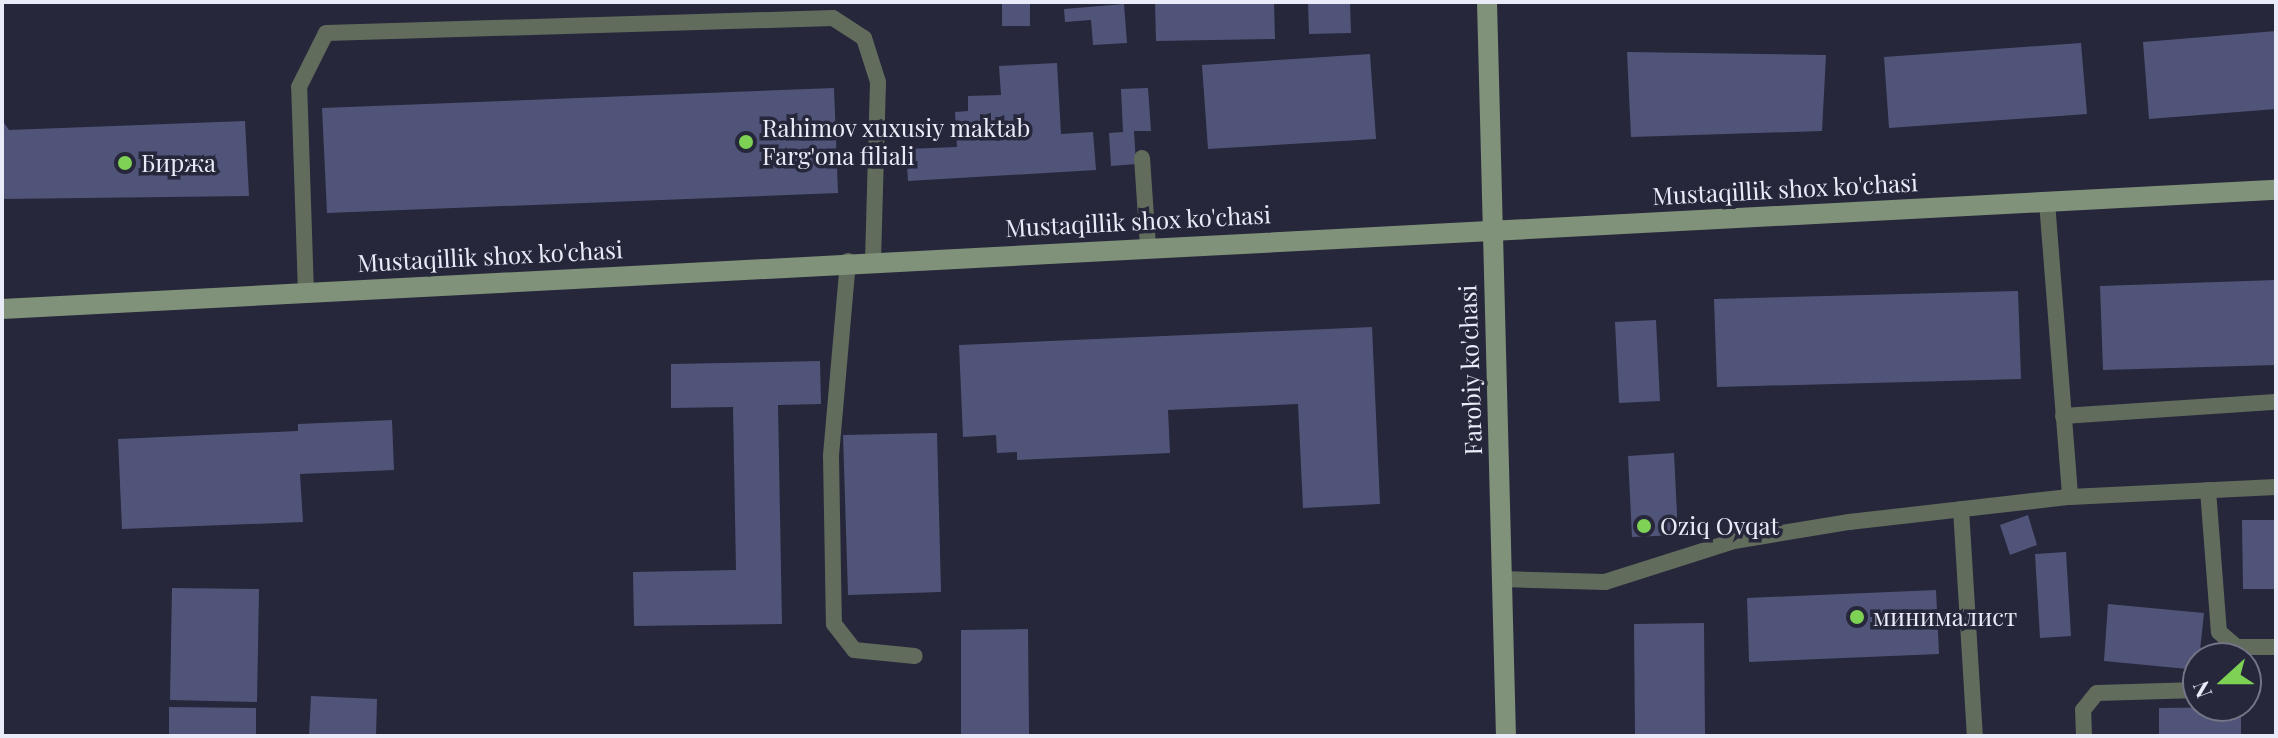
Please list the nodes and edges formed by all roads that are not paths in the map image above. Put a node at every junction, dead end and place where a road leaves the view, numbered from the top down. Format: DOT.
graph roads {
  1 [pos="1487,2"];
  2 [pos="1142,158"];
  3 [pos="2276,190"];
  4 [pos="2047,202"];
  5 [pos="1492,230"];
  6 [pos="1148,246"];
  7 [pos="873,260"];
  8 [pos="848,261"];
  9 [pos="306,293"];
  10 [pos="2,309"];
  11 [pos="2276,402"];
  12 [pos="2063,416"];
  13 [pos="2276,487"];
  14 [pos="2208,490"];
  15 [pos="2070,497"];
  16 [pos="1961,509"];
  17 [pos="1502,579"];
  18 [pos="2276,647"];
  19 [pos="915,656"];
  20 [pos="2182,690"];
  21 [pos="1506,736"];
  22 [pos="1975,736"];
  23 [pos="2084,736"];
  1 -- 5 [label="main road, Farobiy ko'chasi"];
  2 -- 6 [label="lane"];
  3 -- 4 [label="main road, Mustaqillik shox ko'chasi"];
  4 -- 5 [label="main road, Mustaqillik shox ko'chasi"];
  4 -- 12 [label="lane"];
  5 -- 6 [label="main road, Mustaqillik shox ko'chasi"];
  5 -- 17 [label="main road, Farobiy ko'chasi"];
  6 -- 7 [label="main road, Mustaqillik shox ko'chasi"];
  7 -- 8 [label="main road, Mustaqillik shox ko'chasi"];
  7 -- 9 [label="lane"];
  8 -- 9 [label="main road, Mustaqillik shox ko'chasi"];
  8 -- 19 [label="lane"];
  9 -- 10 [label="main road, Mustaqillik shox ko'chasi"];
  11 -- 12 [label="lane"];
  12 -- 15 [label="lane"];
  13 -- 14 [label="lane"];
  14 -- 15 [label="lane"];
  14 -- 18 [label="lane"];
  15 -- 16 [label="lane"];
  16 -- 17 [label="lane"];
  16 -- 22 [label="lane"];
  17 -- 21 [label="main road, Farobiy ko'chasi"];
  20 -- 23 [label="lane"];
}
